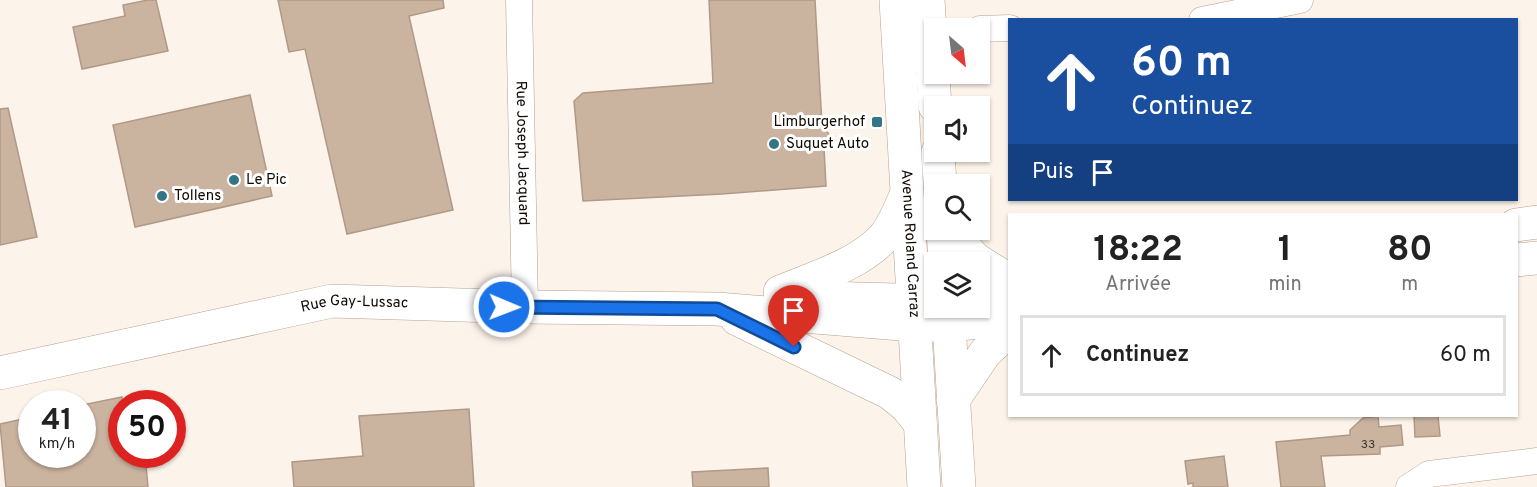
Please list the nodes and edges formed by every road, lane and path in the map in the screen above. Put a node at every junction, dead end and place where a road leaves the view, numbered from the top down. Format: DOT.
graph roads {
  1 [pos="519,0"];
  2 [pos="896,0"];
  3 [pos="1300,0"];
  4 [pos="1212,18"];
  5 [pos="990,28"];
  6 [pos="1008,28"];
  7 [pos="906,195"];
  8 [pos="1537,222"];
  9 [pos="1518,225"];
  10 [pos="958,240"];
  11 [pos="1537,258"];
  12 [pos="1518,260"];
  13 [pos="924,279"];
  14 [pos="1008,280"];
  15 [pos="1008,295"];
  16 [pos="767,297"];
  17 [pos="990,298"];
  18 [pos="525,307"];
  19 [pos="717,309"];
  20 [pos="924,311"];
  21 [pos="924,312"];
  22 [pos="990,317"];
  23 [pos="930,318"];
  24 [pos="933,318"];
  25 [pos="1008,319"];
  26 [pos="1008,331"];
  27 [pos="0,373"];
  28 [pos="954,400"];
  29 [pos="920,423"];
  30 [pos="1537,461"];
  31 [pos="924,487"];
  32 [pos="959,487"];
  33 [pos="1409,487"];
  1 -- 18 [label="street, Rue Joseph Jacquard"];
  2 -- 7 [label="main road, Avenue Roland Carraz"];
  3 -- 4 [label="street"];
  5 -- 6 [label="street"];
  7 -- 13 [label="main road, Avenue Roland Carraz"];
  7 -- 16 [label="main road"];
  8 -- 9 [label="main road"];
  10 -- 14 [label="main road"];
  11 -- 12 [label="main road"];
  15 -- 17 [label="main road"];
  16 -- 19 [label="main road, Rue Gay-Lussac"];
  16 -- 20 [label="main road, Rue Gay-Lussac"];
  18 -- 19 [label="main road, Rue Gay-Lussac"];
  18 -- 27 [label="main road, Rue Gay-Lussac"];
  19 -- 21 [label="main road, Rue Gay-Lussac"];
  19 -- 29 [label="main road"];
  22 -- 25 [label="main road"];
  23 -- 29 [label="main road, Avenue Roland Carraz"];
  24 -- 28 [label="main road, Avenue Roland Carraz"];
  26 -- 28 [label="main road"];
  28 -- 32 [label="main road, Avenue Roland Carraz"];
  29 -- 31 [label="main road, Avenue Roland Carraz"];
  30 -- 33 [label="street"];
}
